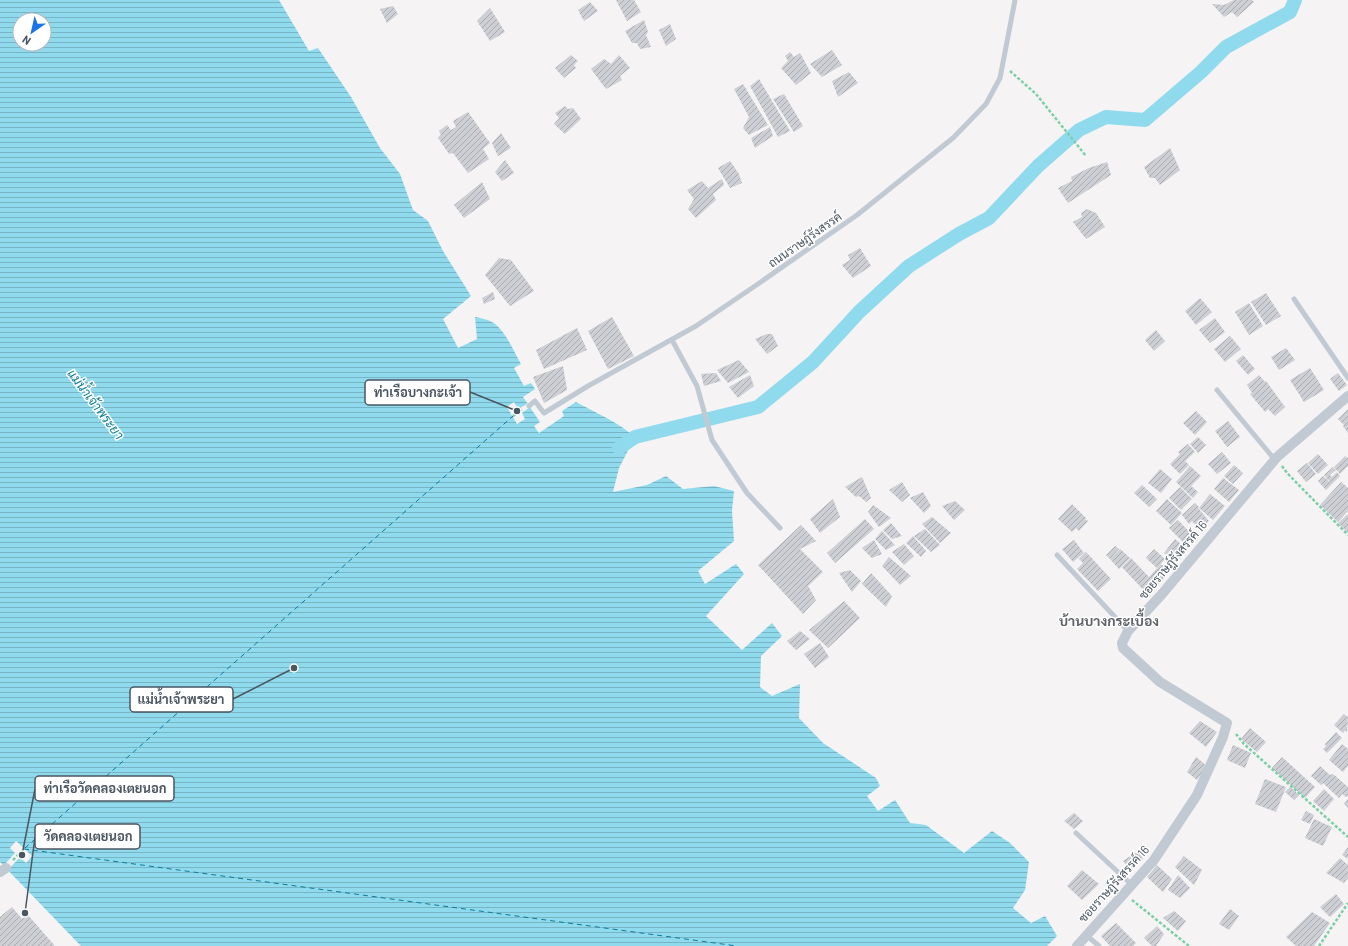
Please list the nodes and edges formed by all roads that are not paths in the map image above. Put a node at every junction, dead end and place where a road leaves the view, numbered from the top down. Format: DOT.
graph roads {
  1 [pos="1015,0"];
  2 [pos="1294,299"];
  3 [pos="672,340"];
  4 [pos="1348,378"];
  5 [pos="1217,390"];
  6 [pos="1348,396"];
  7 [pos="529,406"];
  8 [pos="1276,459"];
  9 [pos="780,528"];
  10 [pos="1057,555"];
  11 [pos="1128,631"];
  12 [pos="1076,833"];
  13 [pos="1132,885"];
  14 [pos="1086,935"];
  15 [pos="1077,946"];
  16 [pos="1099,946"];
  1 -- 3 [label="lane, ถนนราษฎ์รังสรรค์"];
  2 -- 4 [label="lane"];
  3 -- 7 [label="lane, ถนนราษฎ์รังสรรค์"];
  3 -- 9 [label="lane"];
  5 -- 8 [label="lane"];
  6 -- 8 [label="street, ซอยราษฎ์รังสรรค์ 16"];
  8 -- 11 [label="street, ซอยราษฎ์รังสรรค์ 16"];
  10 -- 11 [label="lane"];
  11 -- 13 [label="street, ซอยราษฎ์รังสรรค์ 16"];
  12 -- 13 [label="lane"];
  13 -- 14 [label="street, ซอยราษฎ์รังสรรค์ 16"];
  14 -- 15 [label="street, ซอยราษฎ์รังสรรค์ 16"];
  14 -- 16 [label="lane"];
}
